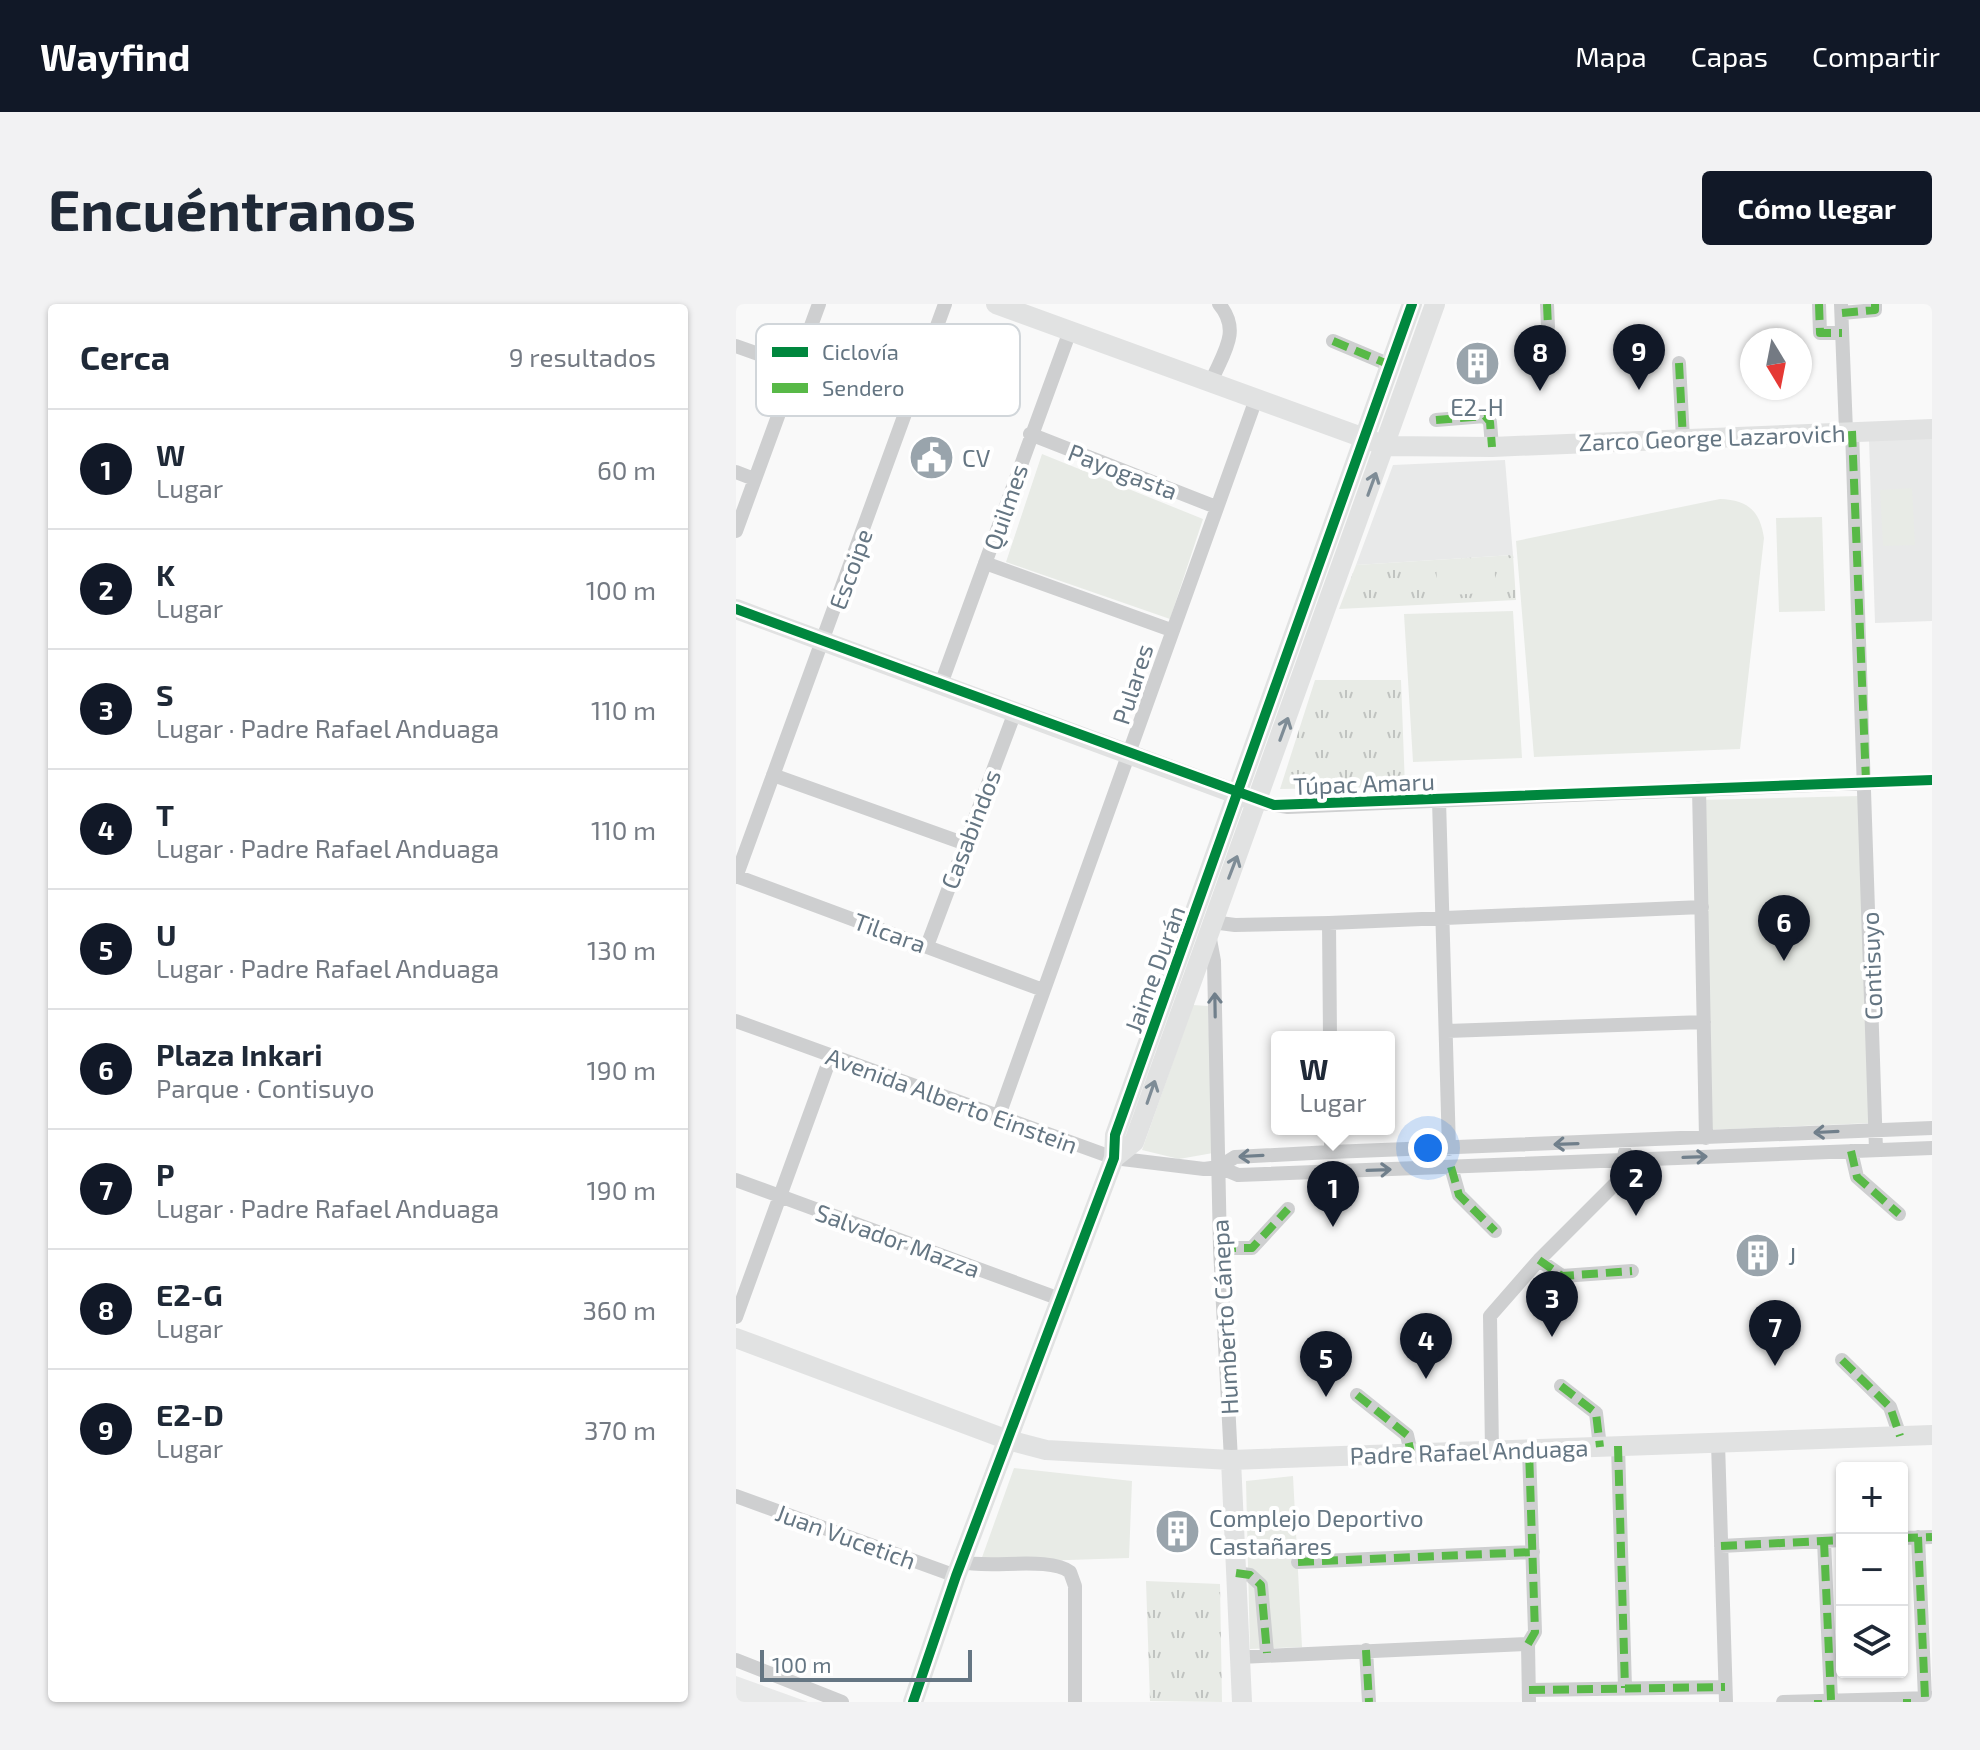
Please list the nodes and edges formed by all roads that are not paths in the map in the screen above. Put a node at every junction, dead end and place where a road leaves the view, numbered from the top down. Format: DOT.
graph roads {
  1 [pos="819,304"];
  2 [pos="945,304"];
  3 [pos="996,304"];
  4 [pos="1219,304"];
  5 [pos="1412,304"];
  6 [pos="1435,304"];
  7 [pos="1547,304"];
  8 [pos="1819,304"];
  9 [pos="1875,304"];
  10 [pos="1841,308"];
  11 [pos="811,324"];
  12 [pos="938,324"];
  13 [pos="1548,327"];
  14 [pos="1070,331"];
  15 [pos="1842,333"];
  16 [pos="1333,341"];
  17 [pos="736,346"];
  18 [pos="756,353"];
  19 [pos="1679,363"];
  20 [pos="1390,365"];
  21 [pos="1211,382"];
  22 [pos="1256,399"];
  23 [pos="777,416"];
  24 [pos="905,416"];
  25 [pos="1436,420"];
  26 [pos="1932,429"];
  27 [pos="1849,431"];
  28 [pos="1030,434"];
  29 [pos="1365,438"];
  30 [pos="1683,439"];
  31 [pos="1386,446"];
  32 [pos="1492,447"];
  33 [pos="736,472"];
  34 [pos="754,479"];
  35 [pos="1216,507"];
  36 [pos="736,531"];
  37 [pos="985,563"];
  38 [pos="736,609"];
  39 [pos="1171,630"];
  40 [pos="824,642"];
  41 [pos="941,684"];
  42 [pos="1015,712"];
  43 [pos="1129,754"];
  44 [pos="773,775"];
  45 [pos="1932,780"];
  46 [pos="1866,782"];
  47 [pos="1699,788"];
  48 [pos="1248,799"];
  49 [pos="1439,800"];
  50 [pos="963,843"];
  51 [pos="736,876"];
  52 [pos="1702,907"];
  53 [pos="1443,919"];
  54 [pos="1329,923"];
  55 [pos="1210,927"];
  56 [pos="927,946"];
  57 [pos="1043,990"];
  58 [pos="736,1021"];
  59 [pos="1704,1022"];
  60 [pos="1330,1031"];
  61 [pos="1447,1031"];
  62 [pos="831,1056"];
  63 [pos="998,1118"];
  64 [pos="1932,1128"];
  65 [pos="1876,1130"];
  66 [pos="1331,1135"];
  67 [pos="1706,1138"];
  68 [pos="1625,1142"];
  69 [pos="1932,1148"];
  70 [pos="1449,1149"];
  71 [pos="1876,1150"];
  72 [pos="1851,1151"];
  73 [pos="1331,1152"];
  74 [pos="1114,1158"];
  75 [pos="1625,1159"];
  76 [pos="1219,1167"];
  77 [pos="1451,1167"];
  78 [pos="736,1180"];
  79 [pos="782,1197"];
  80 [pos="1288,1209"];
  81 [pos="1899,1214"];
  82 [pos="1495,1231"];
  83 [pos="1220,1248"];
  84 [pos="1539,1260"];
  85 [pos="1632,1271"];
  86 [pos="1060,1299"];
  87 [pos="736,1317"];
  88 [pos="736,1338"];
  89 [pos="1842,1360"];
  90 [pos="1561,1386"];
  91 [pos="1357,1395"];
  92 [pos="1932,1435"];
  93 [pos="1900,1436"];
  94 [pos="1008,1440"];
  95 [pos="1718,1443"];
  96 [pos="1609,1446"];
  97 [pos="1529,1450"];
  98 [pos="1492,1451"];
  99 [pos="1411,1453"];
  100 [pos="1231,1460"];
  101 [pos="736,1496"];
  102 [pos="1925,1537"];
  103 [pos="1836,1540"];
  104 [pos="1824,1541"];
  105 [pos="1721,1546"];
  106 [pos="1533,1552"];
  107 [pos="1298,1562"];
  108 [pos="959,1569"];
  109 [pos="1236,1573"];
  110 [pos="1528,1644"];
  111 [pos="1366,1650"];
  112 [pos="1267,1653"];
  113 [pos="1240,1657"];
  114 [pos="736,1660"];
  115 [pos="1625,1688"];
  116 [pos="1725,1694"];
  117 [pos="1529,1696"];
  118 [pos="1928,1698"];
  119 [pos="1907,1700"];
  120 [pos="1822,1701"];
  121 [pos="842,1702"];
  122 [pos="913,1702"];
  123 [pos="1075,1702"];
  124 [pos="1242,1702"];
  125 [pos="1369,1702"];
  126 [pos="1783,1702"];
  1 -- 11 [label="street"];
  2 -- 12 [label="street, Escoipe"];
  3 -- 14 [label="street"];
  4 -- 21 [label="street"];
  5 -- 20 [label="street"];
  6 -- 31 [label="street, Jaime Durán"];
  7 -- 13 [label="street"];
  8 -- 15 [label="street"];
  9 -- 10 [label="street"];
  10 -- 15 [label="street, Contisuyo"];
  14 -- 21 [label="street"];
  14 -- 28 [label="street, Quilmes"];
  15 -- 27 [label="street, Contisuyo"];
  16 -- 20 [label="street"];
  17 -- 18 [label="street"];
  19 -- 30 [label="street"];
  20 -- 29 [label="street"];
  21 -- 22 [label="street"];
  22 -- 29 [label="street"];
  22 -- 35 [label="street, Pulares"];
  23 -- 34 [label="street"];
  24 -- 40 [label="street, Escoipe"];
  25 -- 32 [label="street"];
  26 -- 27 [label="street, Zarco George Lazarovich"];
  27 -- 30 [label="street, Zarco George Lazarovich"];
  27 -- 46 [label="street, Contisuyo"];
  28 -- 35 [label="street, Payogasta"];
  28 -- 37 [label="street, Quilmes"];
  29 -- 31 [label="street"];
  29 -- 48 [label="street"];
  30 -- 32 [label="street, Zarco George Lazarovich"];
  31 -- 32 [label="street, Zarco George Lazarovich"];
  48 -- 31 [label="street, Jaime Durán, one-way"];
  33 -- 34 [label="street"];
  34 -- 36 [label="street"];
  35 -- 39 [label="street, Pulares"];
  37 -- 39 [label="street"];
  37 -- 41 [label="street, Quilmes"];
  38 -- 40 [label="street, Túpac Amaru"];
  39 -- 43 [label="street, Pulares"];
  40 -- 41 [label="street, Túpac Amaru"];
  40 -- 44 [label="street, Escoipe"];
  41 -- 42 [label="street, Túpac Amaru"];
  42 -- 43 [label="street, Túpac Amaru"];
  42 -- 50 [label="street, Casabindos"];
  43 -- 48 [label="street, Túpac Amaru"];
  43 -- 57 [label="street, Pulares"];
  44 -- 50 [label="street"];
  44 -- 51 [label="street, Escoipe"];
  45 -- 46 [label="street, Túpac Amaru"];
  46 -- 47 [label="street, Túpac Amaru"];
  46 -- 65 [label="street, Contisuyo"];
  47 -- 49 [label="street, Túpac Amaru"];
  47 -- 52 [label="street"];
  48 -- 49 [label="street, Túpac Amaru"];
  55 -- 48 [label="street, Jaime Durán, one-way"];
  48 -- 74 [label="street, Jaime Durán"];
  49 -- 53 [label="street"];
  50 -- 56 [label="street, Casabindos"];
  51 -- 56 [label="street, Tilcara"];
  52 -- 53 [label="street"];
  52 -- 59 [label="street"];
  53 -- 54 [label="street"];
  53 -- 61 [label="street"];
  54 -- 55 [label="street"];
  54 -- 60 [label="street"];
  74 -- 55 [label="street, Jaime Durán, one-way"];
  76 -- 55 [label="street, Humberto Cánepa, one-way"];
  56 -- 57 [label="street, Tilcara"];
  57 -- 63 [label="street, Pulares"];
  58 -- 62 [label="street, Avenida Alberto Einstein"];
  59 -- 61 [label="street"];
  59 -- 67 [label="street"];
  61 -- 70 [label="street"];
  62 -- 63 [label="street, Avenida Alberto Einstein"];
  62 -- 79 [label="street"];
  63 -- 74 [label="street, Avenida Alberto Einstein"];
  64 -- 65 [label="street, Avenida Alberto Einstein"];
  65 -- 67 [label="street, Avenida Alberto Einstein, one-way"];
  65 -- 71 [label="street, Contisuyo"];
  66 -- 73 [label="street"];
  67 -- 68 [label="street, Avenida Alberto Einstein"];
  68 -- 70 [label="street, Avenida Alberto Einstein, one-way"];
  68 -- 75 [label="street"];
  69 -- 71 [label="street, Avenida Alberto Einstein"];
  70 -- 73 [label="street, Avenida Alberto Einstein"];
  71 -- 72 [label="street, Avenida Alberto Einstein"];
  75 -- 72 [label="street, Avenida Alberto Einstein, one-way"];
  72 -- 81 [label="street"];
  73 -- 76 [label="street, Avenida Alberto Einstein, one-way"];
  74 -- 76 [label="street, Avenida Alberto Einstein"];
  74 -- 86 [label="street"];
  75 -- 77 [label="street, Avenida Alberto Einstein"];
  75 -- 84 [label="street"];
  76 -- 77 [label="street, Avenida Alberto Einstein, one-way"];
  76 -- 83 [label="street, Humberto Cánepa"];
  77 -- 82 [label="street"];
  78 -- 79 [label="street, Salvador Mazza"];
  79 -- 86 [label="street, Salvador Mazza"];
  79 -- 87 [label="street"];
  80 -- 83 [label="street"];
  83 -- 100 [label="street, Humberto Cánepa"];
  84 -- 85 [label="street"];
  84 -- 98 [label="street"];
  86 -- 94 [label="street"];
  88 -- 94 [label="street, Padre Rafael Anduaga"];
  89 -- 93 [label="street"];
  90 -- 96 [label="street"];
  91 -- 99 [label="street"];
  92 -- 93 [label="street, Padre Rafael Anduaga"];
  93 -- 95 [label="street, Padre Rafael Anduaga"];
  94 -- 100 [label="street, Padre Rafael Anduaga"];
  94 -- 108 [label="street"];
  95 -- 96 [label="street, Padre Rafael Anduaga"];
  95 -- 105 [label="street"];
  96 -- 97 [label="street, Padre Rafael Anduaga"];
  96 -- 115 [label="street"];
  97 -- 98 [label="street, Padre Rafael Anduaga"];
  97 -- 106 [label="street"];
  98 -- 99 [label="street, Padre Rafael Anduaga"];
  99 -- 100 [label="street, Padre Rafael Anduaga"];
  100 -- 109 [label="street, Humberto Cánepa"];
  101 -- 108 [label="street, Juan Vucetich"];
  102 -- 118 [label="street"];
  103 -- 104 [label="street"];
  104 -- 105 [label="street"];
  104 -- 120 [label="street"];
  105 -- 116 [label="street"];
  106 -- 107 [label="street"];
  106 -- 110 [label="street"];
  108 -- 122 [label="street"];
  108 -- 123 [label="street, Juan Vucetich"];
  109 -- 112 [label="street"];
  109 -- 113 [label="street, Humberto Cánepa"];
  110 -- 111 [label="street"];
  110 -- 117 [label="street"];
  111 -- 112 [label="street"];
  111 -- 125 [label="street"];
  112 -- 113 [label="street"];
  113 -- 124 [label="street, Humberto Cánepa"];
  114 -- 121 [label="street"];
  115 -- 116 [label="street"];
  115 -- 117 [label="street"];
  118 -- 119 [label="street"];
  119 -- 120 [label="street"];
  120 -- 126 [label="street"];
}
